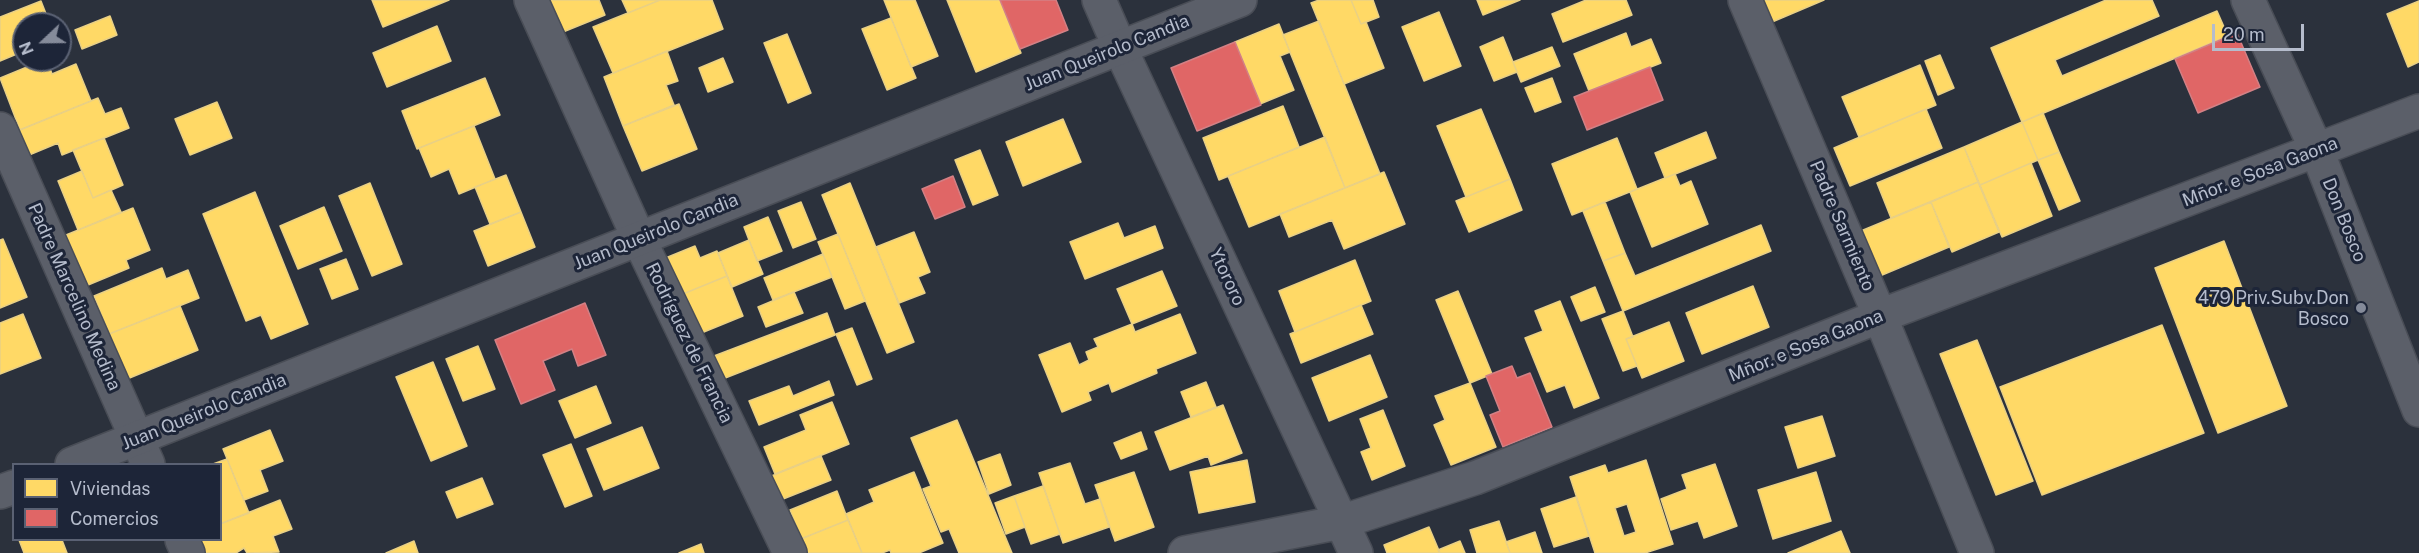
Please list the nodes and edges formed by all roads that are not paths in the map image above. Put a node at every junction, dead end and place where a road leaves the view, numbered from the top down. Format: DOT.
graph roads {
  1 [pos="531,0"];
  2 [pos="1099,0"];
  3 [pos="1240,0"];
  4 [pos="1745,0"];
  5 [pos="2248,0"];
  6 [pos="1120,48"];
  7 [pos="2419,111"];
  8 [pos="0,129"];
  9 [pos="2317,151"];
  10 [pos="639,239"];
  11 [pos="1880,316"];
  12 [pos="2419,410"];
  13 [pos="142,452"];
  14 [pos="83,463"];
  15 [pos="1341,522"];
  16 [pos="790,553"];
  17 [pos="1185,553"];
  18 [pos="1356,553"];
  19 [pos="1977,553"];
  1 -- 10 [label="street, Rodríguez de Francia"];
  2 -- 6 [label="street, Ytororo"];
  3 -- 6 [label="street, Juan Queirolo Candia"];
  4 -- 11 [label="street, Padre Sarmiento"];
  5 -- 9 [label="street, Don Bosco"];
  6 -- 10 [label="street, Juan Queirolo Candia"];
  6 -- 15 [label="street, Ytororo"];
  7 -- 9 [label="street, Mñor. e Sosa Gaona"];
  8 -- 13 [label="street, Padre Marcelino Medina"];
  9 -- 11 [label="street, Mñor. e Sosa Gaona"];
  9 -- 12 [label="street, Don Bosco"];
  10 -- 13 [label="street, Juan Queirolo Candia"];
  10 -- 16 [label="street, Rodríguez de Francia"];
  11 -- 15 [label="street, Mñor. e Sosa Gaona"];
  11 -- 19 [label="street, Padre Sarmiento"];
  13 -- 14 [label="street, Juan Queirolo Candia"];
  15 -- 17 [label="street, Mñor. e Sosa Gaona"];
  15 -- 18 [label="street, Ytororo"];
}
